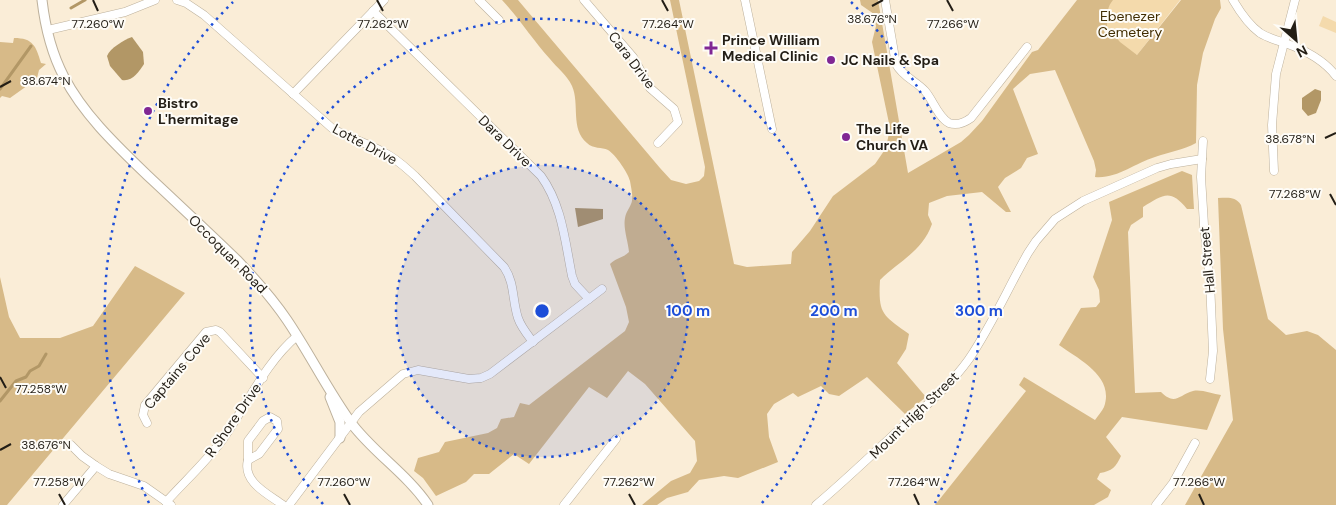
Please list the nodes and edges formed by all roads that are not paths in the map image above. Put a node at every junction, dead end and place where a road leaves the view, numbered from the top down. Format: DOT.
graph roads {
  1 [pos="42,0"];
  2 [pos="154,0"];
  3 [pos="177,0"];
  4 [pos="384,0"];
  5 [pos="479,0"];
  6 [pos="584,0"];
  7 [pos="745,0"];
  8 [pos="885,0"];
  9 [pos="1234,0"];
  10 [pos="1295,0"];
  11 [pos="373,11"];
  12 [pos="499,20"];
  13 [pos="48,30"];
  14 [pos="1285,43"];
  15 [pos="1027,47"];
  16 [pos="1336,76"];
  17 [pos="293,94"];
  18 [pos="772,130"];
  19 [pos="1203,141"];
  20 [pos="658,143"];
  21 [pos="1202,159"];
  22 [pos="1274,171"];
  23 [pos="602,289"];
  24 [pos="589,299"];
  25 [pos="297,336"];
  26 [pos="533,342"];
  27 [pos="263,378"];
  28 [pos="323,378"];
  29 [pos="1210,379"];
  30 [pos="351,422"];
  31 [pos="147,424"];
  32 [pos="340,438"];
  33 [pos="616,440"];
  34 [pos="1194,443"];
  35 [pos="70,445"];
  36 [pos="248,460"];
  37 [pos="96,466"];
  38 [pos="168,503"];
  39 [pos="64,505"];
  40 [pos="283,505"];
  41 [pos="289,505"];
  42 [pos="428,505"];
  43 [pos="564,505"];
  44 [pos="816,505"];
  45 [pos="1156,505"];
  1 -- 13 [label="street, Occoquan Road"];
  2 -- 13 [label="street"];
  3 -- 17 [label="street, Lotte Drive"];
  4 -- 11 [label="street"];
  5 -- 12 [label="street"];
  6 -- 20 [label="street, Cara Drive"];
  7 -- 18 [label="street"];
  8 -- 15 [label="street"];
  9 -- 14 [label="street"];
  10 -- 14 [label="street"];
  11 -- 17 [label="street"];
  11 -- 24 [label="street, Dara Drive"];
  13 -- 25 [label="street, Occoquan Road"];
  14 -- 16 [label="street"];
  14 -- 22 [label="street"];
  17 -- 26 [label="street, Lotte Drive"];
  19 -- 21 [label="street, Hall Street"];
  21 -- 29 [label="street, Hall Street"];
  21 -- 44 [label="street, Mount High Street"];
  23 -- 24 [label="street"];
  24 -- 26 [label="street"];
  25 -- 27 [label="street, R Shore Drive"];
  25 -- 28 [label="street, Occoquan Road"];
  26 -- 30 [label="street"];
  27 -- 31 [label="street, Captains Cove"];
  27 -- 38 [label="street, R Shore Drive"];
  28 -- 30 [label="street, Occoquan Road"];
  28 -- 32 [label="street"];
  30 -- 32 [label="street"];
  30 -- 42 [label="street, Occoquan Road"];
  32 -- 41 [label="street"];
  33 -- 43 [label="street"];
  34 -- 45 [label="street"];
  35 -- 37 [label="street"];
  36 -- 36 [label="street"];
  36 -- 40 [label="street"];
  37 -- 38 [label="street"];
  37 -- 39 [label="street"];
}
